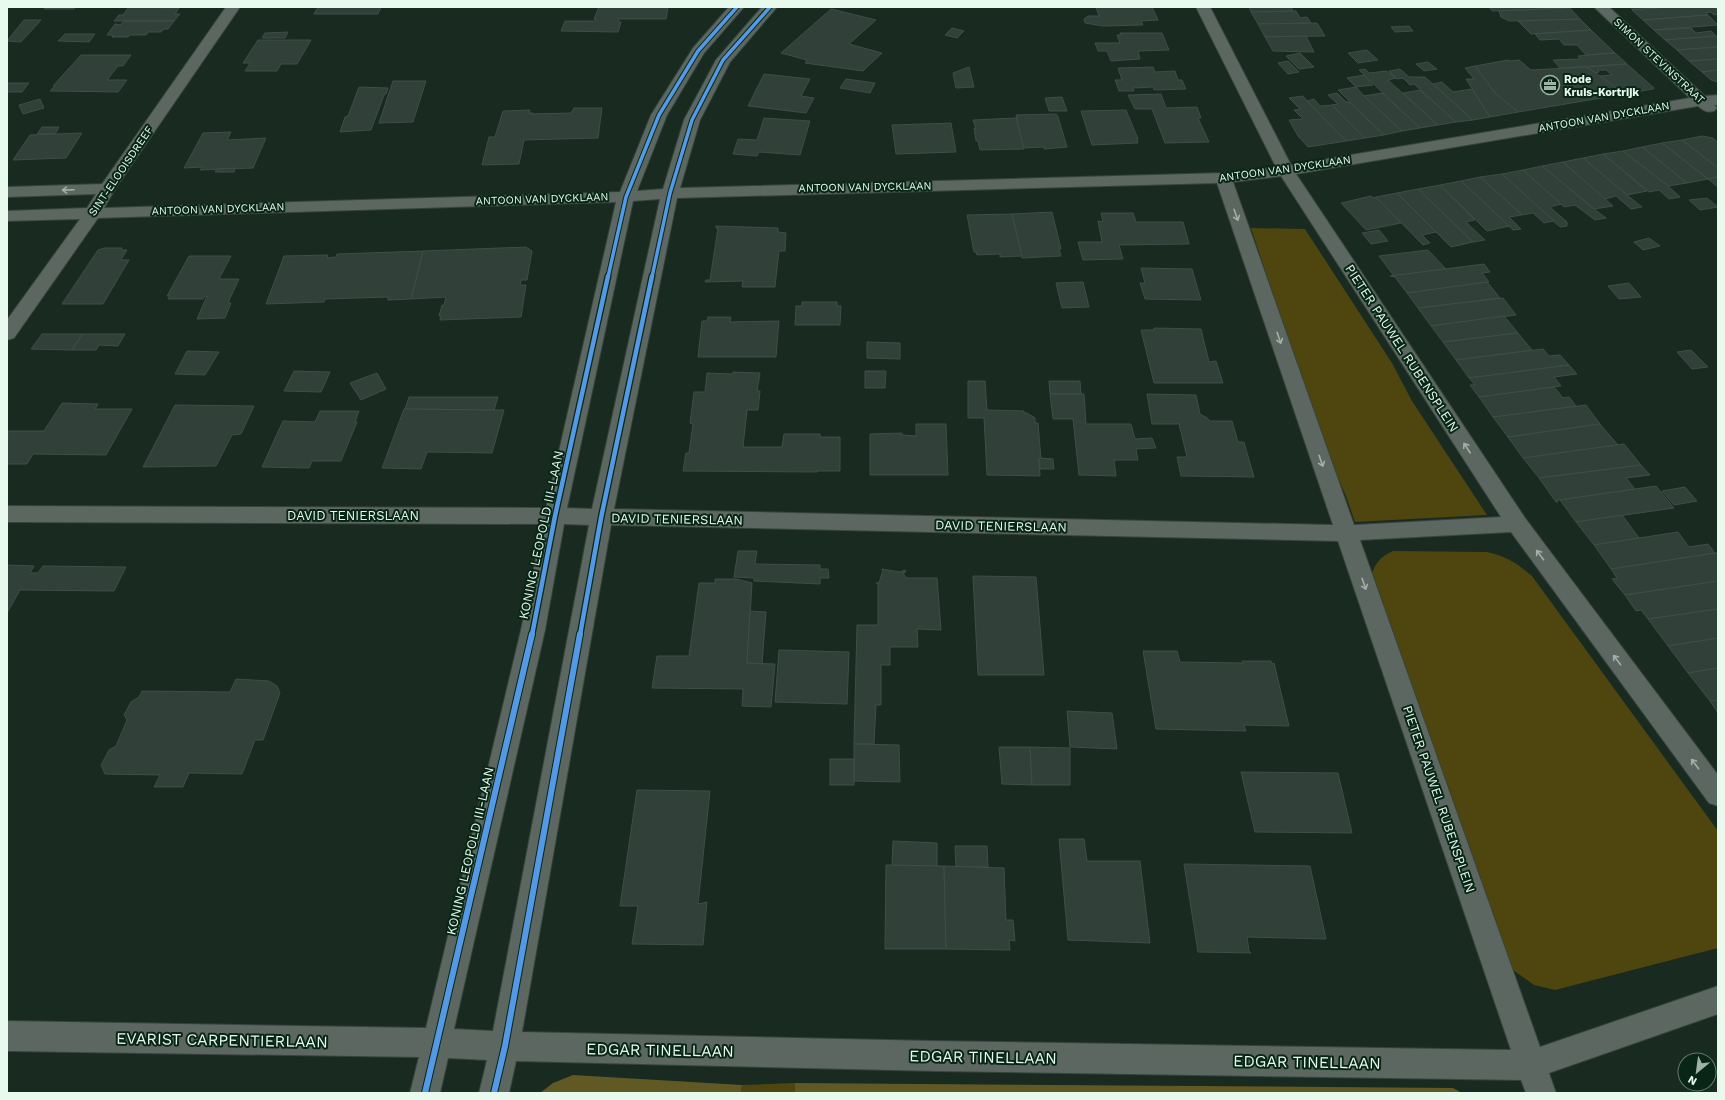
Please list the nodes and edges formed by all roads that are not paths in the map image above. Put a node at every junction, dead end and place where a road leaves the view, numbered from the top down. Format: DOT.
graph roads {
  1 [pos="233,7"];
  2 [pos="737,7"];
  3 [pos="770,7"];
  4 [pos="1203,7"];
  5 [pos="1601,7"];
  6 [pos="1718,100"];
  7 [pos="1701,101"];
  8 [pos="1718,115"];
  9 [pos="1286,171"];
  10 [pos="1223,178"];
  11 [pos="107,189"];
  12 [pos="7,192"];
  13 [pos="670,192"];
  14 [pos="626,197"];
  15 [pos="93,213"];
  16 [pos="7,216"];
  17 [pos="7,334"];
  18 [pos="7,514"];
  19 [pos="555,516"];
  20 [pos="601,518"];
  21 [pos="1517,524"];
  22 [pos="1347,534"];
  23 [pos="1718,795"];
  24 [pos="1718,1000"];
  25 [pos="7,1036"];
  26 [pos="437,1043"];
  27 [pos="505,1046"];
  28 [pos="1530,1065"];
  29 [pos="425,1093"];
  30 [pos="494,1093"];
  31 [pos="1541,1093"];
  1 -- 11 [label="street, SINT-ELOOISDREEF"];
  2 -- 14 [label="street, KONING LEOPOLD III-LAAN"];
  3 -- 13 [label="street"];
  4 -- 9 [label="street, PIETER PAUWEL RUBENSPLEIN"];
  5 -- 7 [label="street, SIMON STEVINSTRAAT"];
  6 -- 7 [label="street, ANTOON VAN DYCKLAAN"];
  7 -- 8 [label="street, SIMON STEVINSTRAAT"];
  7 -- 9 [label="street, ANTOON VAN DYCKLAAN"];
  9 -- 10 [label="street, ANTOON VAN DYCKLAAN"];
  21 -- 9 [label="street, PIETER PAUWEL RUBENSPLEIN, one-way"];
  10 -- 13 [label="street, ANTOON VAN DYCKLAAN"];
  10 -- 22 [label="street, PIETER PAUWEL RUBENSPLEIN, one-way"];
  11 -- 12 [label="street, one-way"];
  11 -- 15 [label="street, SINT-ELOOISDREEF"];
  13 -- 14 [label="street, ANTOON VAN DYCKLAAN"];
  13 -- 20 [label="street"];
  14 -- 15 [label="street, ANTOON VAN DYCKLAAN"];
  14 -- 19 [label="street, KONING LEOPOLD III-LAAN"];
  15 -- 16 [label="street, ANTOON VAN DYCKLAAN"];
  15 -- 17 [label="street, SINT-ELOOISDREEF"];
  18 -- 19 [label="street, DAVID TENIERSLAAN"];
  19 -- 20 [label="street, DAVID TENIERSLAAN"];
  19 -- 26 [label="street, KONING LEOPOLD III-LAAN"];
  20 -- 22 [label="street, DAVID TENIERSLAAN"];
  20 -- 27 [label="street"];
  21 -- 22 [label="street"];
  23 -- 21 [label="street, PIETER PAUWEL RUBENSPLEIN, one-way"];
  22 -- 28 [label="street, PIETER PAUWEL RUBENSPLEIN, one-way"];
  24 -- 28 [label="street, EDGAR TINELLAAN"];
  25 -- 26 [label="street, EVARIST CARPENTIERLAAN"];
  26 -- 27 [label="street, EDGAR TINELLAAN"];
  26 -- 29 [label="street, KONING LEOPOLD III-LAAN"];
  27 -- 28 [label="street, EDGAR TINELLAAN"];
  27 -- 30 [label="street"];
  28 -- 31 [label="street"];
}
